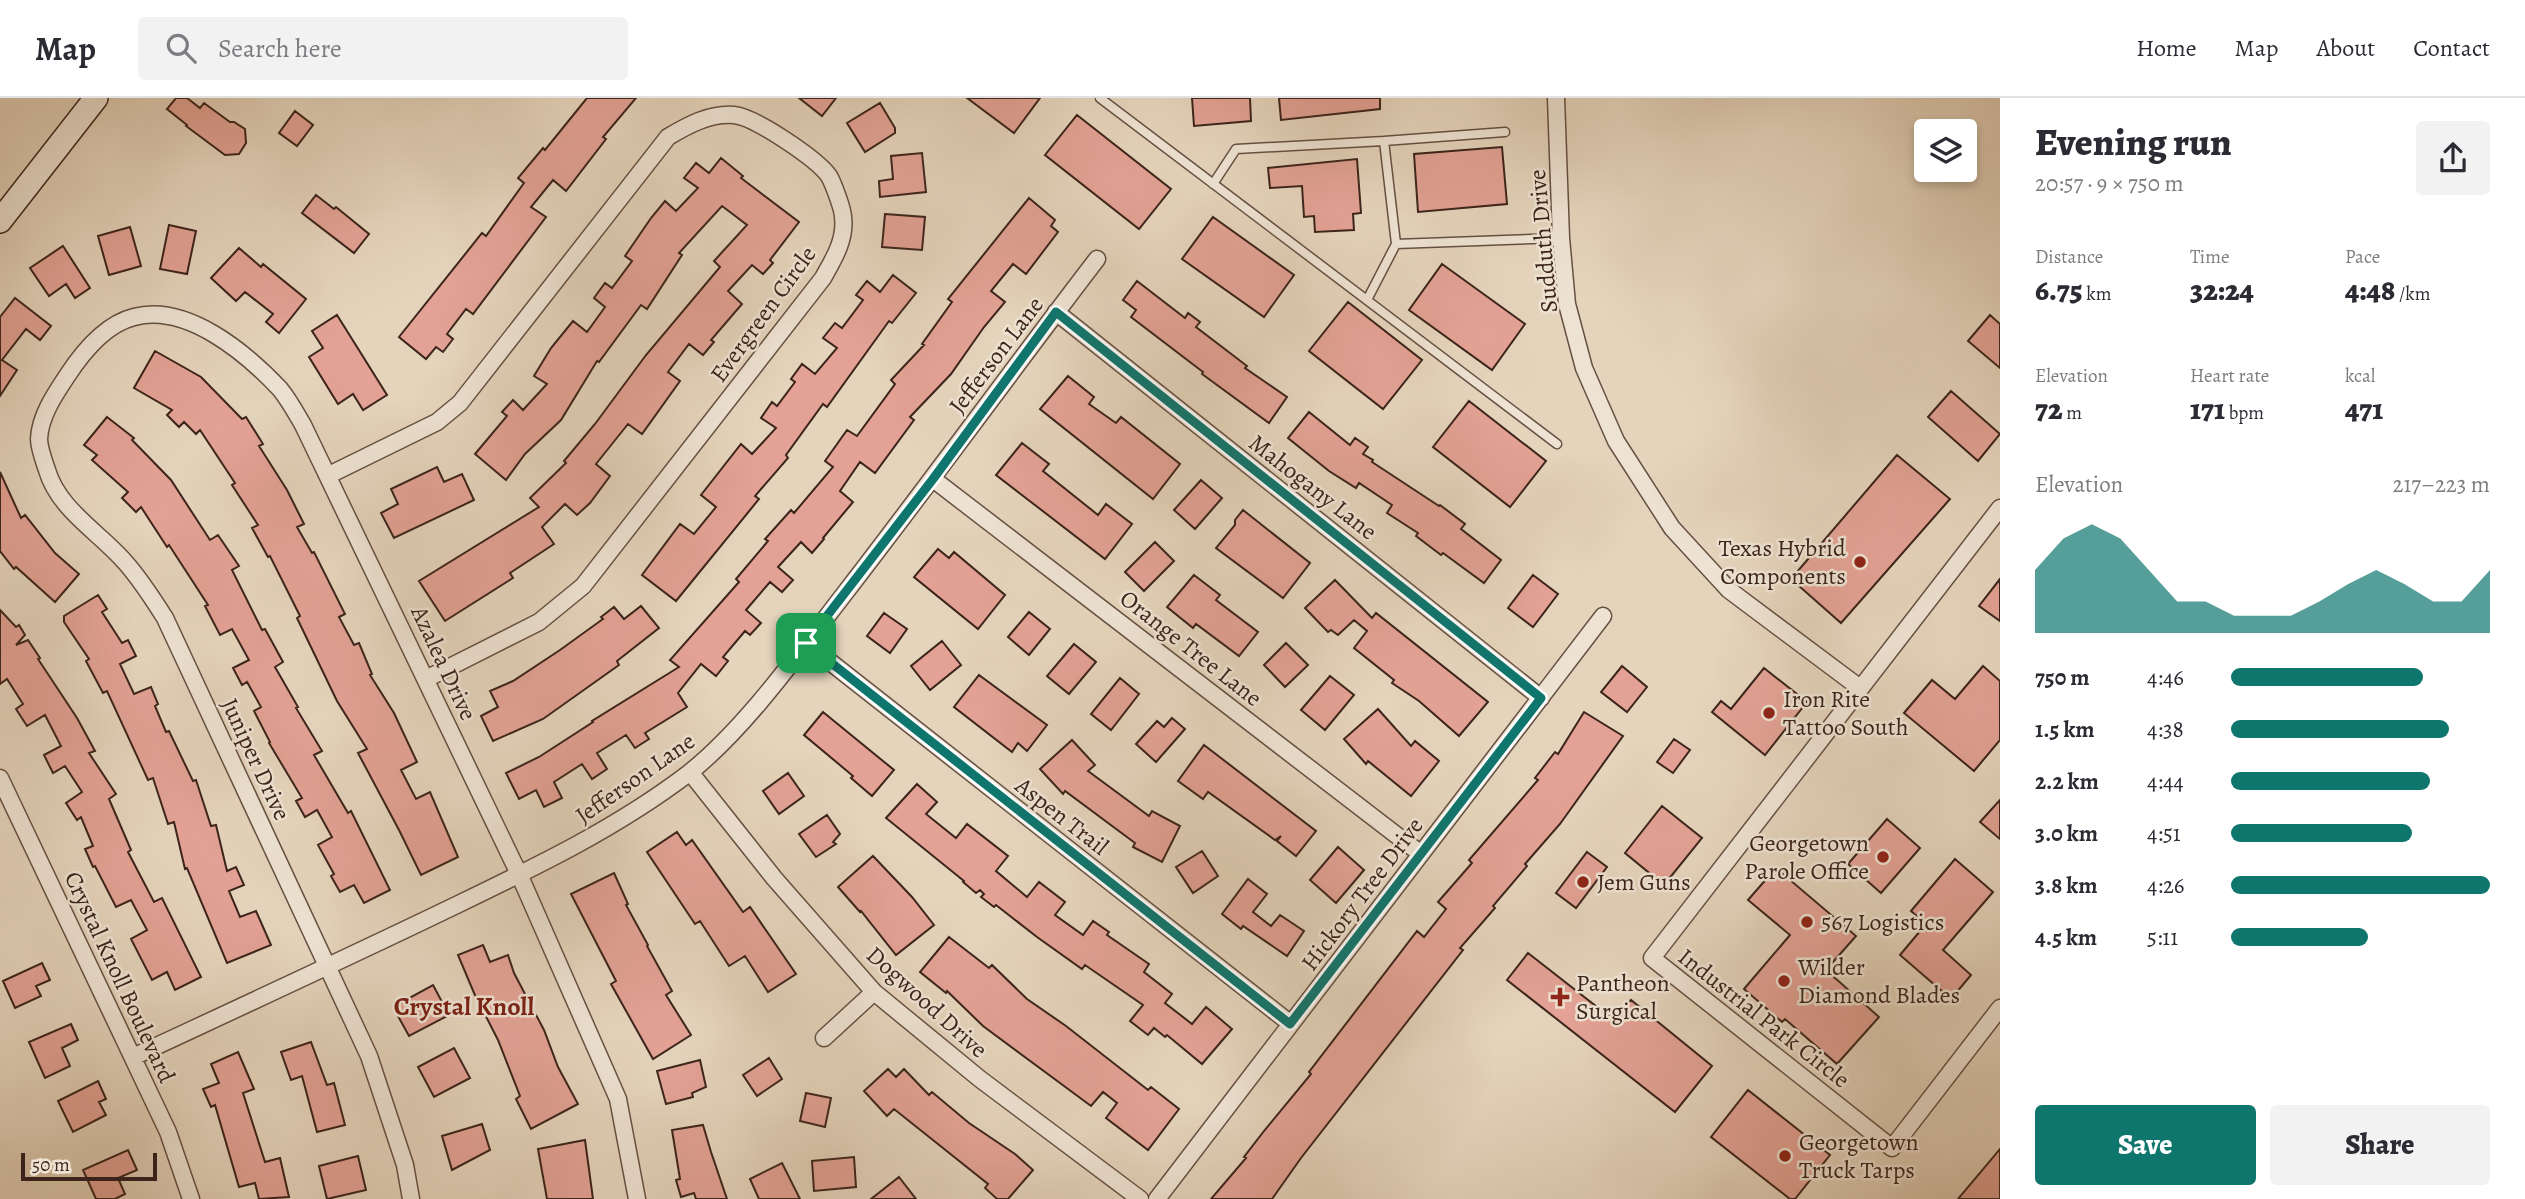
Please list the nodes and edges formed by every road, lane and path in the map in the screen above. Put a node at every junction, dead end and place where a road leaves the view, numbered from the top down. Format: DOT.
graph roads {
  1 [pos="96,98"];
  2 [pos="1100,98"];
  3 [pos="1556,98"];
  4 [pos="1505,132"];
  5 [pos="1384,141"];
  6 [pos="1213,184"];
  7 [pos="0,221"];
  8 [pos="1561,238"];
  9 [pos="1396,244"];
  10 [pos="1097,259"];
  11 [pos="1367,300"];
  12 [pos="1056,312"];
  13 [pos="71,369"];
  14 [pos="1557,444"];
  15 [pos="329,475"];
  16 [pos="933,479"];
  17 [pos="2000,508"];
  18 [pos="1603,616"];
  19 [pos="806,643"];
  20 [pos="426,680"];
  21 [pos="1860,688"];
  22 [pos="1541,698"];
  23 [pos="690,772"];
  24 [pos="0,778"];
  25 [pos="1421,854"];
  26 [pos="519,874"];
  27 [pos="328,967"];
  28 [pos="874,992"];
  29 [pos="2000,1008"];
  30 [pos="1290,1024"];
  31 [pos="824,1038"];
  32 [pos="133,1057"];
  33 [pos="191,1199"];
  34 [pos="411,1199"];
  35 [pos="637,1199"];
  36 [pos="1140,1199"];
  37 [pos="1157,1199"];
  1 -- 7 [label="street"];
  2 -- 6 [label="lane"];
  3 -- 8 [label="street, Sudduth Drive"];
  4 -- 5 [label="lane"];
  5 -- 6 [label="lane"];
  5 -- 9 [label="lane"];
  6 -- 11 [label="lane"];
  8 -- 9 [label="lane"];
  8 -- 21 [label="street, Sudduth Drive"];
  9 -- 11 [label="lane"];
  10 -- 12 [label="street, Jefferson Lane"];
  11 -- 14 [label="lane"];
  12 -- 16 [label="street, Jefferson Lane"];
  12 -- 22 [label="street, Mahogany Lane"];
  13 -- 15 [label="street, Azalea Drive"];
  13 -- 27 [label="street, Juniper Drive"];
  15 -- 20 [label="street, Azalea Drive"];
  15 -- 20 [label="street, Evergreen Circle"];
  16 -- 19 [label="street, Jefferson Lane"];
  16 -- 25 [label="street, Orange Tree Lane"];
  17 -- 21 [label="street, Industrial Park Circle"];
  18 -- 22 [label="street, Hickory Tree Drive"];
  19 -- 23 [label="street, Jefferson Lane"];
  19 -- 30 [label="street, Aspen Trail"];
  20 -- 26 [label="street, Azalea Drive"];
  21 -- 29 [label="street, Industrial Park Circle"];
  22 -- 25 [label="street, Hickory Tree Drive"];
  23 -- 26 [label="street, Jefferson Lane"];
  23 -- 28 [label="street, Dogwood Drive"];
  24 -- 32 [label="street, Crystal Knoll Boulevard"];
  25 -- 30 [label="street, Hickory Tree Drive"];
  26 -- 27 [label="street, Jefferson Lane"];
  26 -- 35 [label="street, Azalea Drive"];
  27 -- 32 [label="street, Jefferson Lane"];
  27 -- 34 [label="street, Juniper Drive"];
  28 -- 31 [label="street"];
  28 -- 36 [label="street, Dogwood Drive"];
  30 -- 37 [label="street, Hickory Tree Drive"];
  32 -- 33 [label="street, Crystal Knoll Boulevard"];
}
